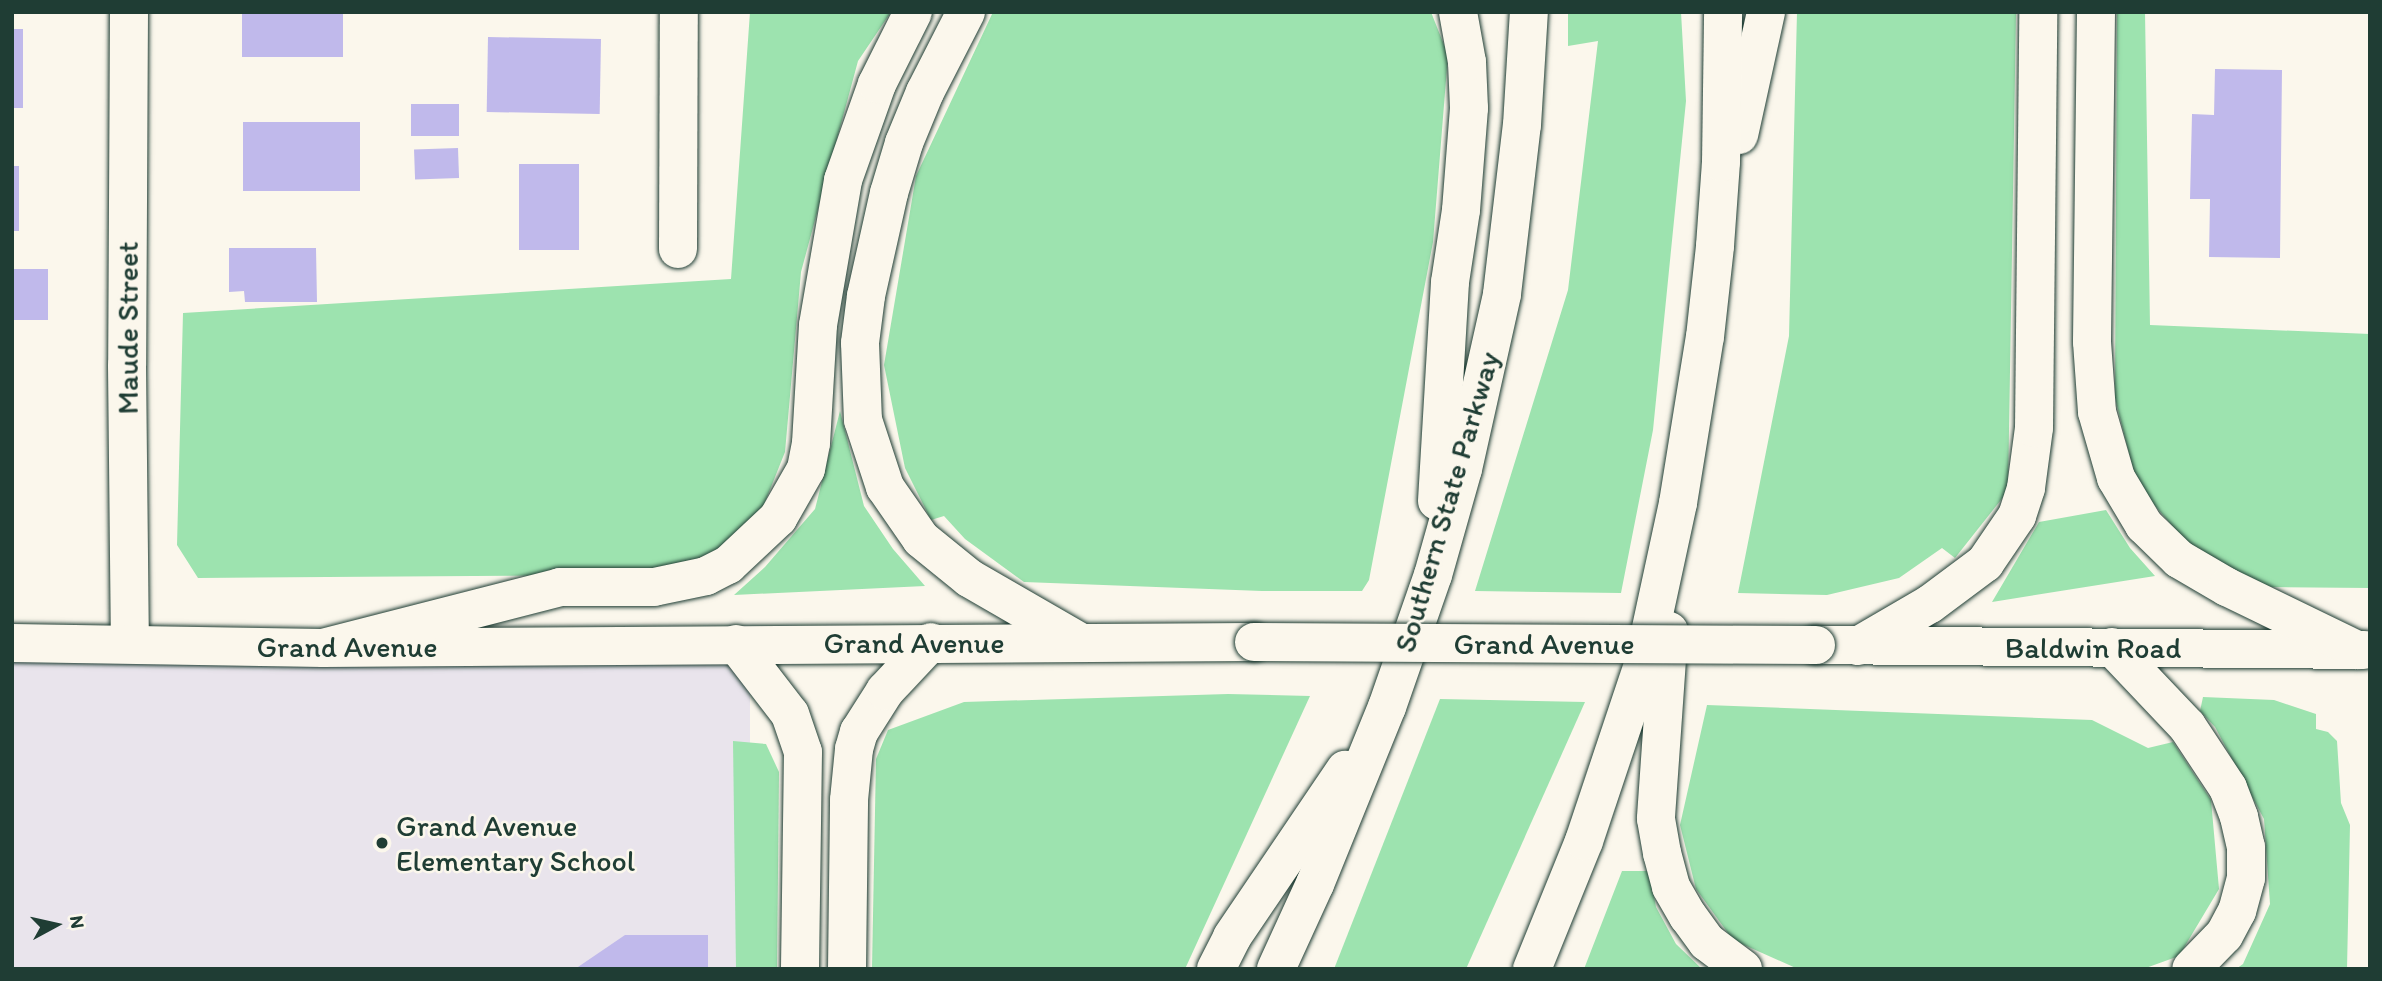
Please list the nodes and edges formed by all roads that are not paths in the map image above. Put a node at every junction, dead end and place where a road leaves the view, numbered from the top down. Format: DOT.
graph roads {
  1 [pos="129,12"];
  2 [pos="679,12"];
  3 [pos="913,12"];
  4 [pos="966,12"];
  5 [pos="1458,12"];
  6 [pos="1529,12"];
  7 [pos="1723,12"];
  8 [pos="1766,12"];
  9 [pos="2038,12"];
  10 [pos="2096,12"];
  11 [pos="1715,246"];
  12 [pos="678,249"];
  13 [pos="1678,503"];
  14 [pos="1433,575"];
  15 [pos="931,642"];
  16 [pos="1080,642"];
  17 [pos="12,643"];
  18 [pos="130,643"];
  19 [pos="736,644"];
  20 [pos="1816,645"];
  21 [pos="1858,646"];
  22 [pos="323,648"];
  23 [pos="2112,648"];
  24 [pos="2363,650"];
  25 [pos="1387,707"];
  26 [pos="800,969"];
  27 [pos="847,969"];
  28 [pos="1216,969"];
  29 [pos="1276,969"];
  30 [pos="1532,969"];
  31 [pos="1744,969"];
  32 [pos="2191,969"];
  1 -- 18 [label="main road, Maude Street"];
  2 -- 12 [label="main road"];
  3 -- 22 [label="main road"];
  4 -- 16 [label="main road"];
  5 -- 14 [label="main road"];
  6 -- 14 [label="main road, Southern State Parkway"];
  7 -- 11 [label="main road"];
  8 -- 11 [label="main road"];
  9 -- 21 [label="main road"];
  10 -- 24 [label="main road"];
  11 -- 13 [label="main road"];
  13 -- 30 [label="main road"];
  13 -- 31 [label="main road"];
  14 -- 25 [label="main road, Southern State Parkway"];
  15 -- 16 [label="main road, Grand Avenue"];
  15 -- 19 [label="main road, Grand Avenue"];
  15 -- 27 [label="main road"];
  16 -- 20 [label="main road, Grand Avenue, bridge"];
  17 -- 18 [label="main road, Grand Avenue"];
  18 -- 22 [label="main road, Grand Avenue"];
  19 -- 22 [label="main road, Grand Avenue"];
  19 -- 26 [label="main road"];
  20 -- 21 [label="main road, Baldwin Road"];
  21 -- 23 [label="main road, Baldwin Road"];
  23 -- 24 [label="main road, Baldwin Road"];
  23 -- 32 [label="main road"];
  25 -- 28 [label="main road"];
  25 -- 29 [label="main road, Southern State Parkway"];
}
